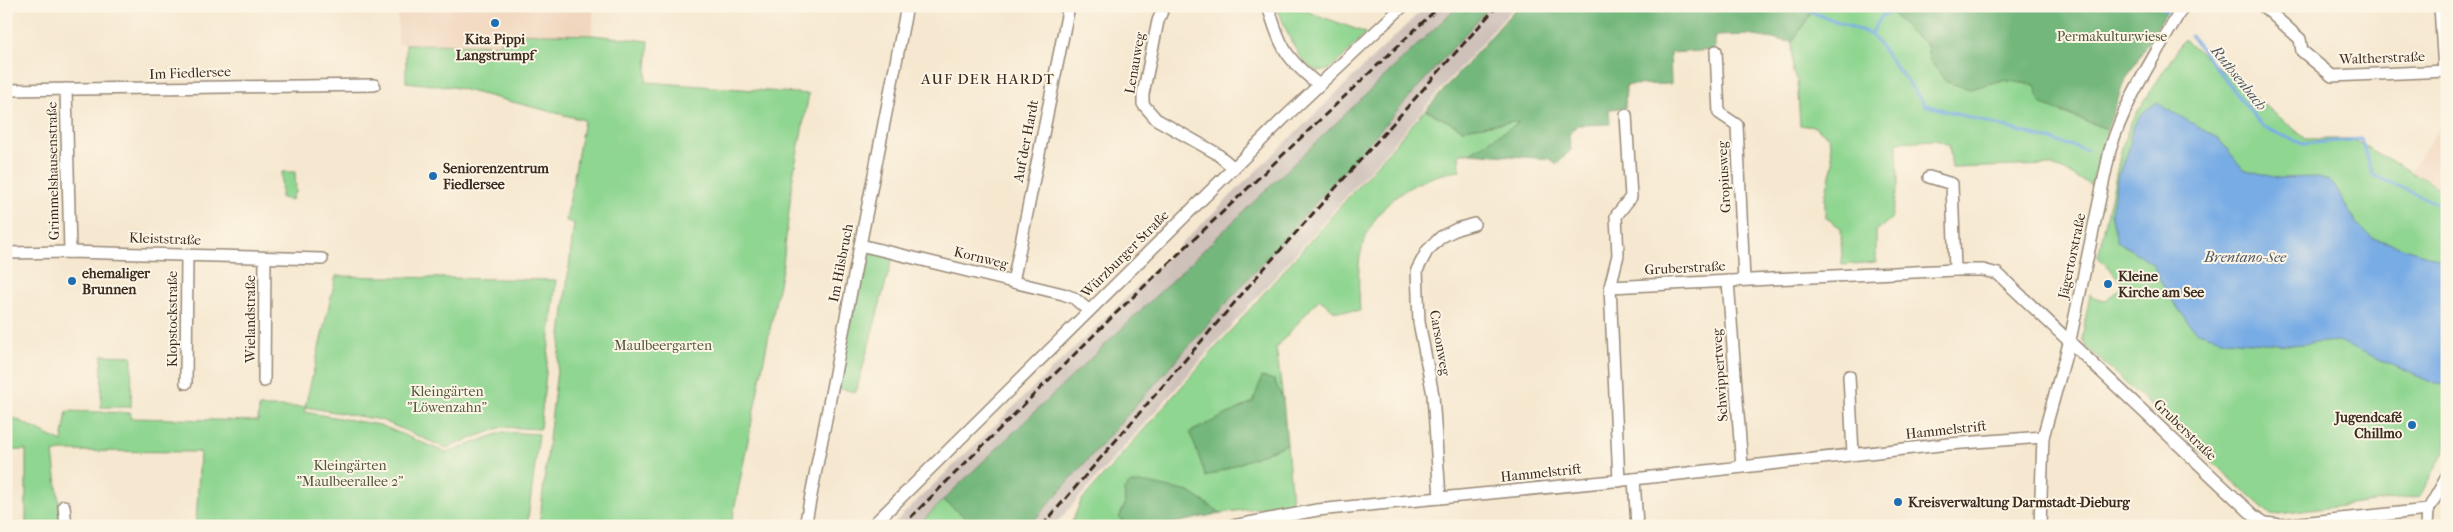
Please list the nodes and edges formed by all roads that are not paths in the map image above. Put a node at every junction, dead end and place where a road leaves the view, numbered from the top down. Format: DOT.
graph roads {
  1 [pos="907,6"];
  2 [pos="1069,6"];
  3 [pos="1164,6"];
  4 [pos="1268,6"];
  5 [pos="1403,6"];
  6 [pos="2183,6"];
  7 [pos="2263,6"];
  8 [pos="2440,6"];
  9 [pos="1716,51"];
  10 [pos="2445,71"];
  11 [pos="1319,85"];
  12 [pos="374,86"];
  13 [pos="66,89"];
  14 [pos="6,90"];
  15 [pos="1626,115"];
  16 [pos="1234,168"];
  17 [pos="1929,177"];
  18 [pos="1474,224"];
  19 [pos="860,245"];
  20 [pos="70,252"];
  21 [pos="6,253"];
  22 [pos="187,255"];
  23 [pos="265,258"];
  24 [pos="322,259"];
  25 [pos="1956,270"];
  26 [pos="1744,280"];
  27 [pos="1728,281"];
  28 [pos="1013,282"];
  29 [pos="1610,287"];
  30 [pos="1089,311"];
  31 [pos="2070,340"];
  32 [pos="1850,376"];
  33 [pos="264,382"];
  34 [pos="186,383"];
  35 [pos="2043,437"];
  36 [pos="1853,454"];
  37 [pos="1742,467"];
  38 [pos="2447,477"];
  39 [pos="1634,479"];
  40 [pos="1619,481"];
  41 [pos="1440,498"];
  42 [pos="64,506"];
  43 [pos="2428,510"];
  44 [pos="66,526"];
  45 [pos="805,526"];
  46 [pos="872,526"];
  47 [pos="1233,526"];
  48 [pos="1637,526"];
  49 [pos="2040,526"];
  50 [pos="2427,526"];
  1 -- 19 [label="street, Im Hilsbruch"];
  2 -- 28 [label="street, Auf der Hardt"];
  3 -- 16 [label="street, Lenauweg"];
  4 -- 11 [label="street"];
  5 -- 11 [label="street, Würzburger Straße"];
  6 -- 31 [label="street, Jägertorstraße"];
  7 -- 10 [label="street, Waltherstraße"];
  8 -- 10 [label="street"];
  9 -- 26 [label="street, Gropiusweg"];
  11 -- 16 [label="street, Würzburger Straße"];
  12 -- 13 [label="street, Im Fiedlersee"];
  13 -- 14 [label="street, Im Fiedlersee"];
  13 -- 20 [label="street, Grimmelshausenstraße"];
  15 -- 29 [label="street"];
  16 -- 30 [label="street, Würzburger Straße"];
  17 -- 25 [label="street"];
  18 -- 41 [label="street, Carsonweg"];
  19 -- 28 [label="street, Kornweg"];
  19 -- 45 [label="street, Im Hilsbruch"];
  20 -- 21 [label="street, Kleiststraße"];
  20 -- 22 [label="street, Kleiststraße"];
  22 -- 23 [label="street, Kleiststraße"];
  22 -- 34 [label="street, Klopstockstraße"];
  23 -- 24 [label="street, Kleiststraße"];
  23 -- 33 [label="street, Wielandstraße"];
  25 -- 26 [label="street, Gruberstraße"];
  25 -- 31 [label="street, Gruberstraße"];
  26 -- 27 [label="street, Gruberstraße"];
  27 -- 29 [label="street, Gruberstraße"];
  27 -- 37 [label="street, Schwippertweg"];
  28 -- 30 [label="street, Kornweg"];
  29 -- 40 [label="street"];
  30 -- 46 [label="street, Würzburger Straße"];
  31 -- 35 [label="street, Jägertorstraße"];
  31 -- 43 [label="street, Gruberstraße"];
  32 -- 36 [label="street"];
  35 -- 36 [label="street, Hammelstrift"];
  35 -- 49 [label="street, Jägertorstraße"];
  36 -- 37 [label="street, Hammelstrift"];
  37 -- 39 [label="street, Hammelstrift"];
  38 -- 43 [label="street"];
  39 -- 40 [label="street, Hammelstrift"];
  39 -- 48 [label="street"];
  40 -- 41 [label="street, Hammelstrift"];
  41 -- 47 [label="street, Hammelstrift"];
  42 -- 44 [label="street"];
  43 -- 50 [label="street"];
}
